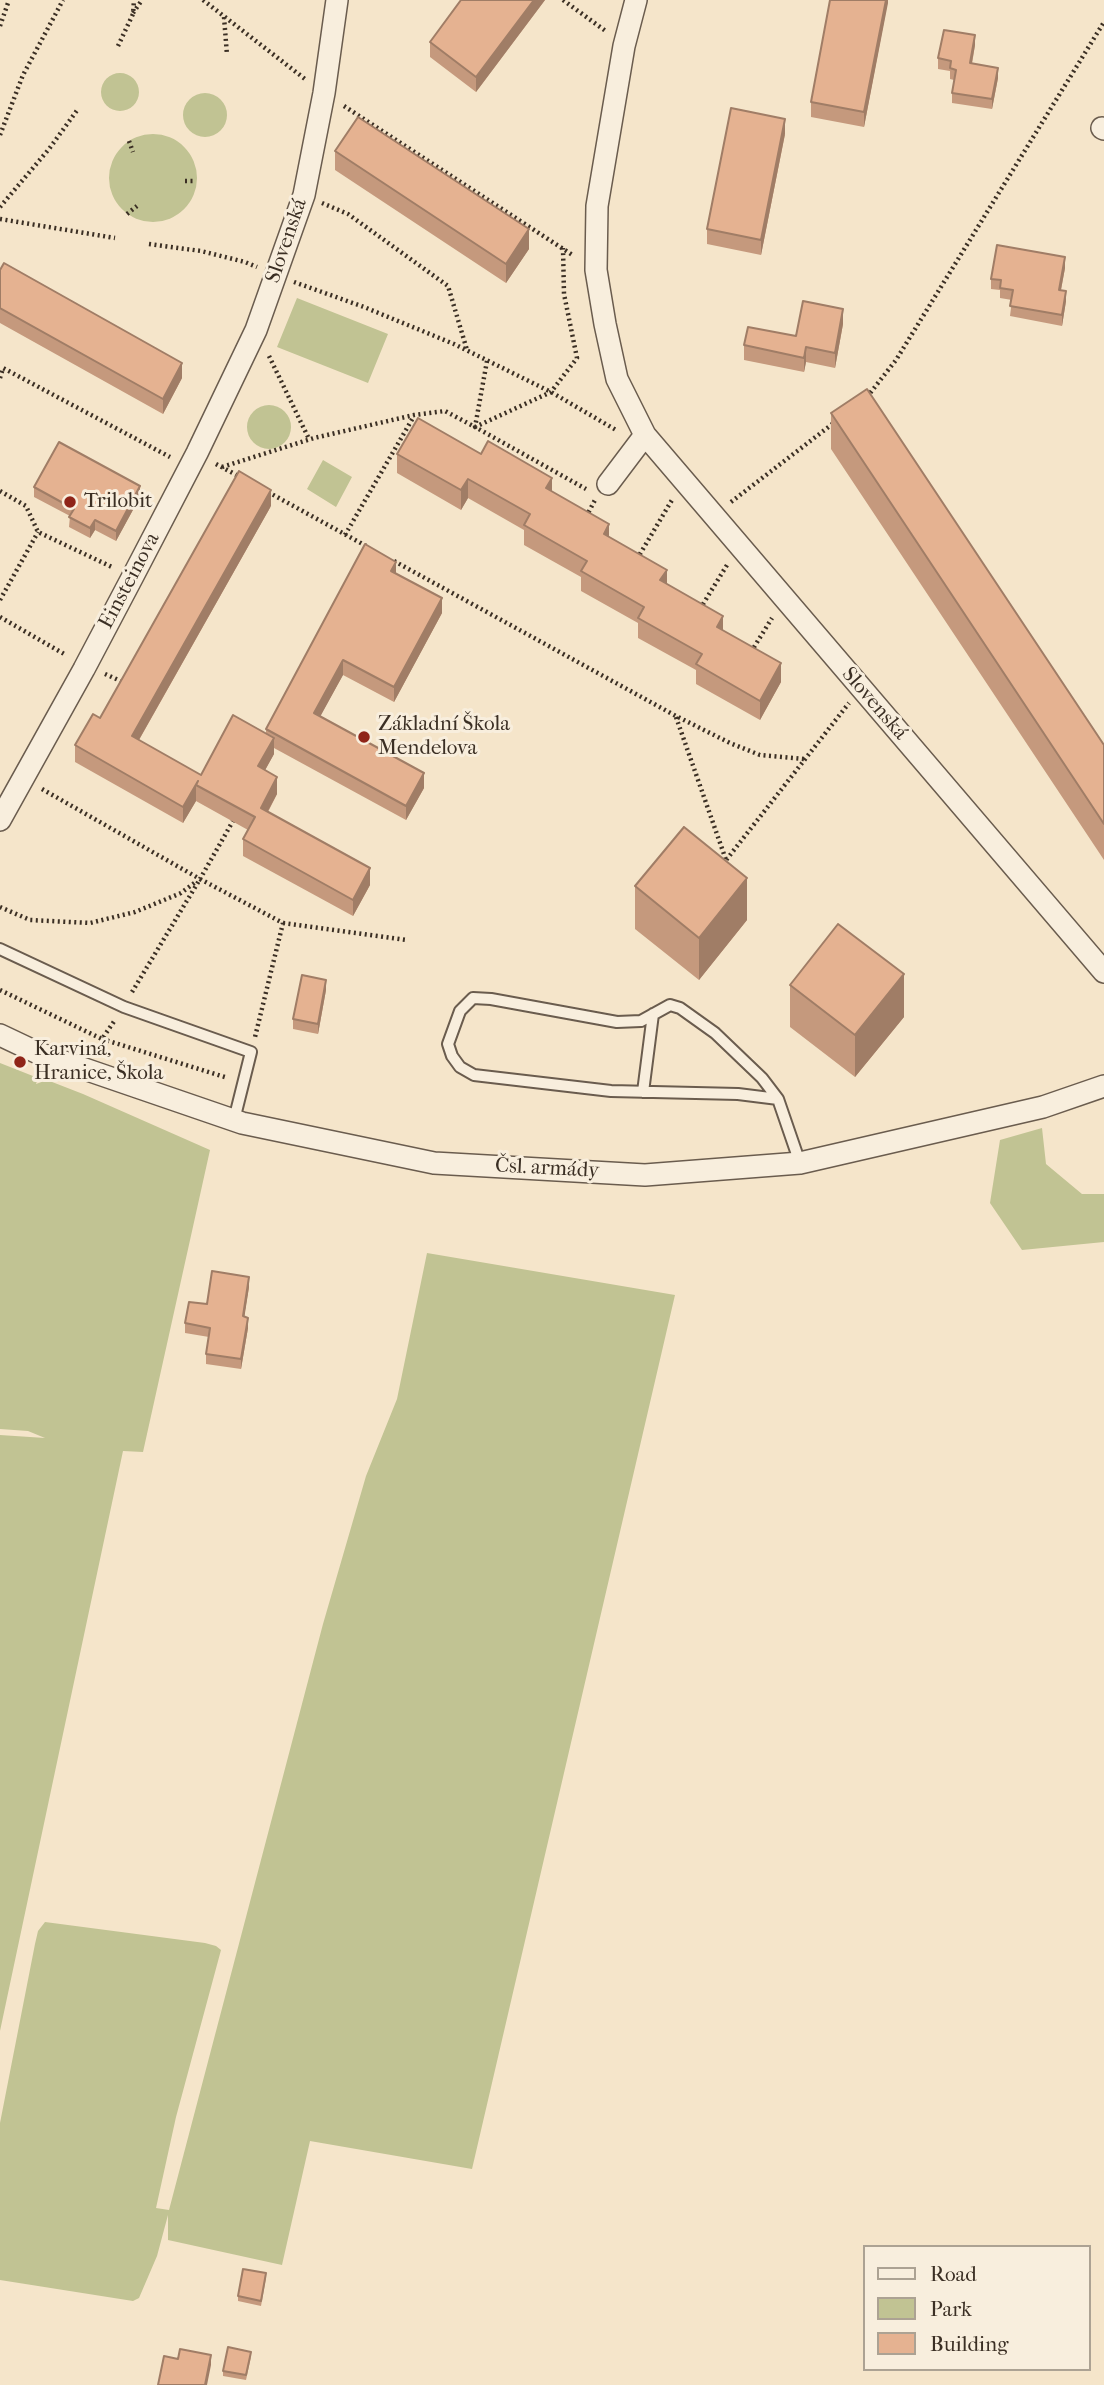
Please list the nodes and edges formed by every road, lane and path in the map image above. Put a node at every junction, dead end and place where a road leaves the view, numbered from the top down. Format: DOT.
graph roads {
  1 [pos="9,0"];
  2 [pos="63,0"];
  3 [pos="134,0"];
  4 [pos="142,0"];
  5 [pos="204,0"];
  6 [pos="337,0"];
  7 [pos="563,0"];
  8 [pos="636,0"];
  9 [pos="133,14"];
  10 [pos="224,16"];
  11 [pos="1104,22"];
  12 [pos="0,26"];
  13 [pos="118,46"];
  14 [pos="625,46"];
  15 [pos="227,55"];
  16 [pos="324,93"];
  17 [pos="78,109"];
  18 [pos="0,135"];
  19 [pos="129,141"];
  20 [pos="133,152"];
  21 [pos="185,181"];
  22 [pos="196,181"];
  23 [pos="304,195"];
  24 [pos="137,206"];
  25 [pos="0,207"];
  26 [pos="127,214"];
  27 [pos="0,219"];
  28 [pos="115,238"];
  29 [pos="149,243"];
  30 [pos="563,248"];
  31 [pos="596,270"];
  32 [pos="275,275"];
  33 [pos="256,330"];
  34 [pos="467,351"];
  35 [pos="487,361"];
  36 [pos="2,367"];
  37 [pos="0,378"];
  38 [pos="551,392"];
  39 [pos="866,398"];
  40 [pos="414,415"];
  41 [pos="844,415"];
  42 [pos="475,427"];
  43 [pos="309,439"];
  44 [pos="642,439"];
  45 [pos="193,460"];
  46 [pos="222,467"];
  47 [pos="244,479"];
  48 [pos="666,489"];
  49 [pos="603,490"];
  50 [pos="0,491"];
  51 [pos="267,492"];
  52 [pos="673,499"];
  53 [pos="679,506"];
  54 [pos="712,516"];
  55 [pos="581,527"];
  56 [pos="38,532"];
  57 [pos="345,535"];
  58 [pos="369,548"];
  59 [pos="382,555"];
  60 [pos="720,557"];
  61 [pos="632,569"];
  62 [pos="133,576"];
  63 [pos="0,600"];
  64 [pos="764,608"];
  65 [pos="0,617"];
  66 [pos="772,618"];
  67 [pos="694,619"];
  68 [pos="781,627"];
  69 [pos="745,662"];
  70 [pos="85,666"];
  71 [pos="128,684"];
  72 [pos="839,695"];
  73 [pos="854,696"];
  74 [pos="676,716"];
  75 [pos="804,759"];
  76 [pos="23,778"];
  77 [pos="0,820"];
  78 [pos="233,821"];
  79 [pos="726,860"];
  80 [pos="720,868"];
  81 [pos="200,879"];
  82 [pos="0,907"];
  83 [pos="283,923"];
  84 [pos="407,940"];
  85 [pos="0,949"];
  86 [pos="1104,972"];
  87 [pos="0,990"];
  88 [pos="124,1007"];
  89 [pos="653,1014"];
  90 [pos="0,1035"];
  91 [pos="102,1039"];
  92 [pos="251,1052"];
  93 [pos="243,1083"];
  94 [pos="1104,1086"];
  95 [pos="643,1092"];
  96 [pos="778,1099"];
  97 [pos="234,1120"];
  98 [pos="800,1163"];
  1 -- 12 [label="path"];
  2 -- 18 [label="path"];
  3 -- 9 [label="path"];
  4 -- 9 [label="path"];
  5 -- 10 [label="path"];
  6 -- 16 [label="street, Slovenská"];
  7 -- 14 [label="path"];
  8 -- 14 [label="street, Slovenská"];
  9 -- 13 [label="path"];
  10 -- 15 [label="path"];
  10 -- 16 [label="path"];
  11 -- 39 [label="path"];
  14 -- 31 [label="street, Slovenská"];
  16 -- 23 [label="street, Slovenská"];
  16 -- 30 [label="path"];
  17 -- 25 [label="path"];
  19 -- 20 [label="path"];
  21 -- 22 [label="path"];
  23 -- 32 [label="street, Slovenská"];
  23 -- 34 [label="path"];
  24 -- 26 [label="path"];
  27 -- 28 [label="path"];
  29 -- 32 [label="path"];
  30 -- 31 [label="path"];
  30 -- 38 [label="path"];
  31 -- 44 [label="street, Slovenská"];
  32 -- 33 [label="street, Slovenská"];
  32 -- 34 [label="path"];
  33 -- 43 [label="path"];
  33 -- 45 [label="street, Slovenská"];
  34 -- 35 [label="path"];
  35 -- 38 [label="path"];
  35 -- 42 [label="path"];
  36 -- 37 [label="path"];
  36 -- 45 [label="path"];
  38 -- 42 [label="path"];
  38 -- 44 [label="path"];
  40 -- 42 [label="path"];
  40 -- 43 [label="path"];
  40 -- 57 [label="path"];
  41 -- 54 [label="path"];
  42 -- 49 [label="path"];
  43 -- 46 [label="path"];
  44 -- 49 [label="street"];
  44 -- 54 [label="street, Slovenská"];
  45 -- 46 [label="path"];
  45 -- 62 [label="street, Einsteinova"];
  46 -- 47 [label="path"];
  48 -- 52 [label="path"];
  49 -- 55 [label="path"];
  50 -- 56 [label="path"];
  51 -- 57 [label="path"];
  52 -- 53 [label="path"];
  52 -- 61 [label="path"];
  54 -- 73 [label="street, Slovenská"];
  56 -- 62 [label="path"];
  56 -- 63 [label="path"];
  57 -- 58 [label="path"];
  59 -- 74 [label="path"];
  60 -- 67 [label="path"];
  62 -- 70 [label="street, Einsteinova"];
  64 -- 66 [label="path"];
  65 -- 70 [label="path"];
  66 -- 68 [label="path"];
  66 -- 69 [label="path"];
  70 -- 71 [label="path"];
  70 -- 76 [label="street, Einsteinova"];
  72 -- 73 [label="path"];
  73 -- 75 [label="path"];
  73 -- 86 [label="street, Slovenská"];
  74 -- 75 [label="path"];
  74 -- 79 [label="path"];
  75 -- 79 [label="path"];
  76 -- 77 [label="street, Einsteinova"];
  76 -- 81 [label="path"];
  78 -- 81 [label="path"];
  79 -- 80 [label="path"];
  81 -- 82 [label="path"];
  81 -- 83 [label="path"];
  81 -- 88 [label="path"];
  83 -- 84 [label="path"];
  83 -- 92 [label="path"];
  85 -- 88 [label="lane"];
  87 -- 91 [label="path"];
  88 -- 91 [label="path"];
  88 -- 92 [label="lane"];
  89 -- 95 [label="lane"];
  89 -- 95 [label="lane"];
  89 -- 96 [label="lane"];
  90 -- 97 [label="street, Čsl. armády"];
  91 -- 93 [label="path"];
  92 -- 93 [label="lane"];
  93 -- 97 [label="lane"];
  94 -- 98 [label="street, Čsl. armády"];
  95 -- 96 [label="lane"];
  96 -- 98 [label="lane"];
  97 -- 98 [label="street, Čsl. armády"];
}
